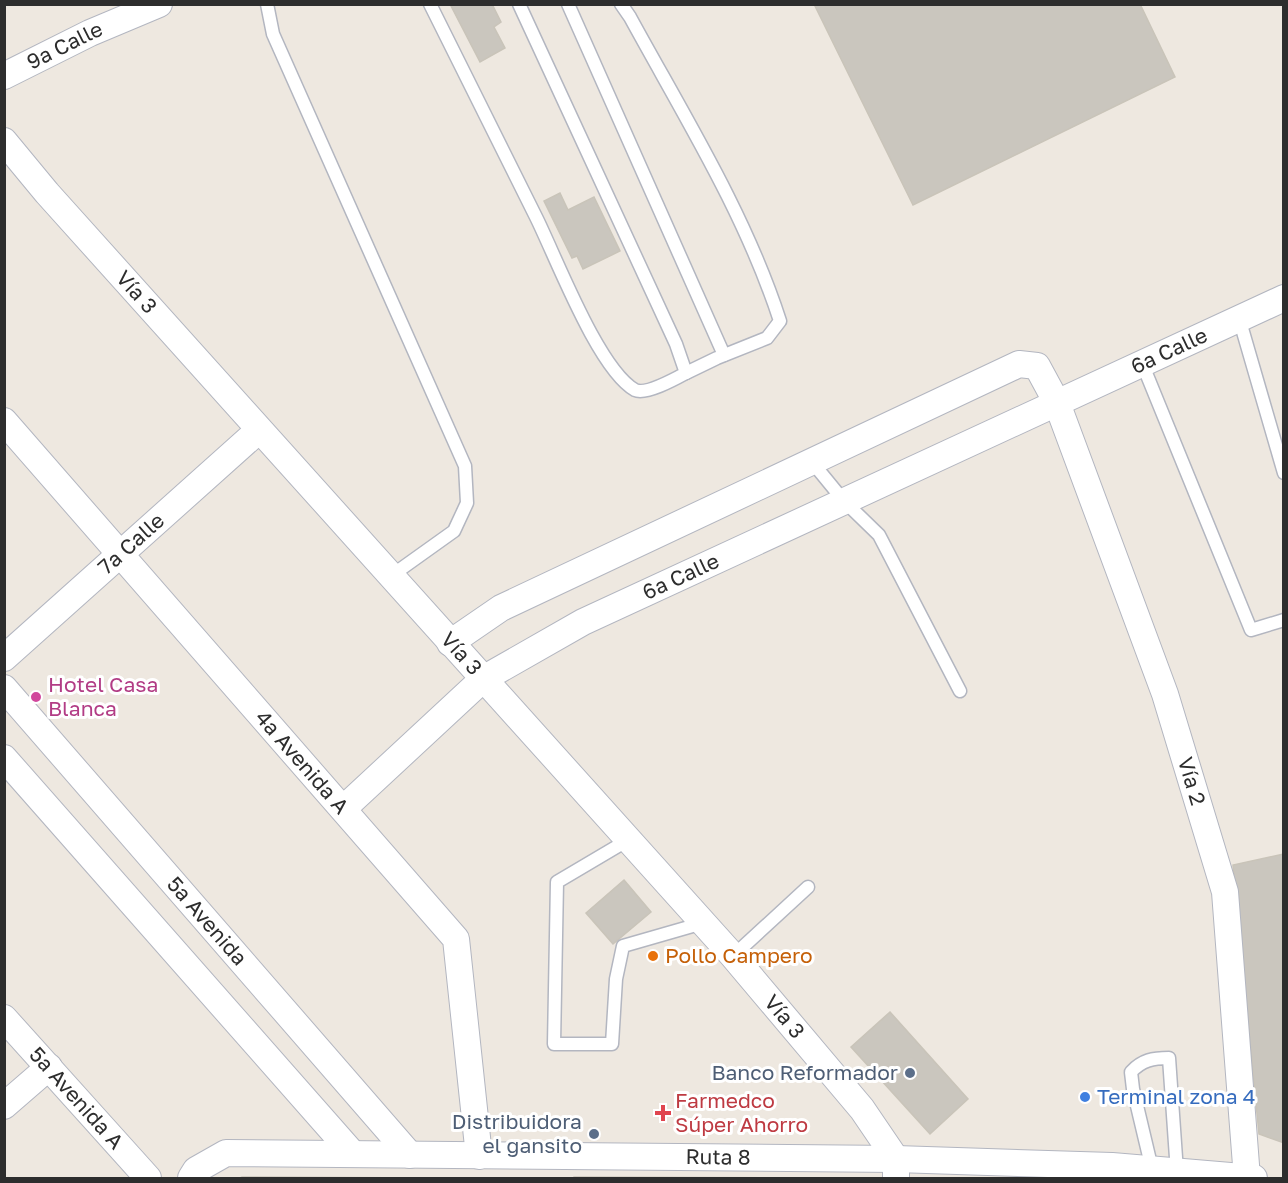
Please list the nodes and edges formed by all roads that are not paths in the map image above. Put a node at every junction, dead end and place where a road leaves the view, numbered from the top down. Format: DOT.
graph roads {
  1 [pos="159,4"];
  2 [pos="267,4"];
  3 [pos="429,4"];
  4 [pos="519,4"];
  5 [pos="568,4"];
  6 [pos="621,4"];
  7 [pos="4,76"];
  8 [pos="4,141"];
  9 [pos="1284,298"];
  10 [pos="1239,318"];
  11 [pos="724,355"];
  12 [pos="1142,363"];
  13 [pos="686,373"];
  14 [pos="1057,403"];
  15 [pos="4,421"];
  16 [pos="260,430"];
  17 [pos="812,462"];
  18 [pos="1284,473"];
  19 [pos="844,501"];
  20 [pos="121,554"];
  21 [pos="391,576"];
  22 [pos="1284,620"];
  23 [pos="450,643"];
  24 [pos="4,658"];
  25 [pos="483,679"];
  26 [pos="4,688"];
  27 [pos="960,691"];
  28 [pos="4,758"];
  29 [pos="343,809"];
  30 [pos="628,840"];
  31 [pos="808,887"];
  32 [pos="703,923"];
  33 [pos="733,956"];
  34 [pos="4,1018"];
  35 [pos="49,1067"];
  36 [pos="4,1106"];
  37 [pos="354,1154"];
  38 [pos="410,1155"];
  39 [pos="479,1156"];
  40 [pos="534,1167"];
  41 [pos="896,1169"];
  42 [pos="1165,1170"];
  43 [pos="148,1178"];
  44 [pos="1250,1178"];
  45 [pos="191,1179"];
  1 -- 7 [label="street, 9a Calle"];
  2 -- 21 [label="lane"];
  3 -- 13 [label="lane"];
  4 -- 13 [label="lane"];
  5 -- 11 [label="lane"];
  6 -- 11 [label="lane"];
  8 -- 16 [label="street, Vía 3"];
  9 -- 10 [label="street, 6a Calle"];
  10 -- 12 [label="street, 6a Calle"];
  10 -- 18 [label="lane"];
  11 -- 13 [label="lane"];
  12 -- 14 [label="street, 6a Calle"];
  12 -- 22 [label="lane"];
  14 -- 17 [label="street"];
  14 -- 19 [label="street, 6a Calle"];
  14 -- 44 [label="street, Vía 2"];
  15 -- 20 [label="street, 4a Avenida A"];
  16 -- 20 [label="street, 7a Calle"];
  16 -- 21 [label="street, Vía 3"];
  17 -- 19 [label="lane"];
  17 -- 23 [label="street"];
  19 -- 25 [label="street, 6a Calle"];
  19 -- 27 [label="lane"];
  20 -- 24 [label="street, 7a Calle"];
  20 -- 29 [label="street, 4a Avenida A"];
  21 -- 23 [label="street, Vía 3"];
  23 -- 25 [label="street, Vía 3"];
  25 -- 29 [label="street, 6a Calle"];
  25 -- 30 [label="street, Vía 3"];
  26 -- 38 [label="street, 5a Avenida"];
  28 -- 37 [label="street, 5a Avenida"];
  29 -- 39 [label="street, 4a Avenida A"];
  30 -- 32 [label="street, Vía 3"];
  30 -- 32 [label="lane"];
  31 -- 33 [label="lane"];
  32 -- 33 [label="street, Vía 3"];
  33 -- 41 [label="street, Vía 3"];
  34 -- 35 [label="street, 5a Avenida A"];
  35 -- 36 [label="street"];
  35 -- 43 [label="street, 5a Avenida A"];
  37 -- 38 [label="street, Ruta 8"];
  37 -- 45 [label="street, Ruta 8"];
  38 -- 39 [label="street, Ruta 8"];
  39 -- 40 [label="street, Ruta 8"];
  40 -- 41 [label="street, Ruta 8"];
  41 -- 42 [label="street, Ruta 8"];
  42 -- 42 [label="lane"];
  42 -- 44 [label="street, Ruta 8"];
}
